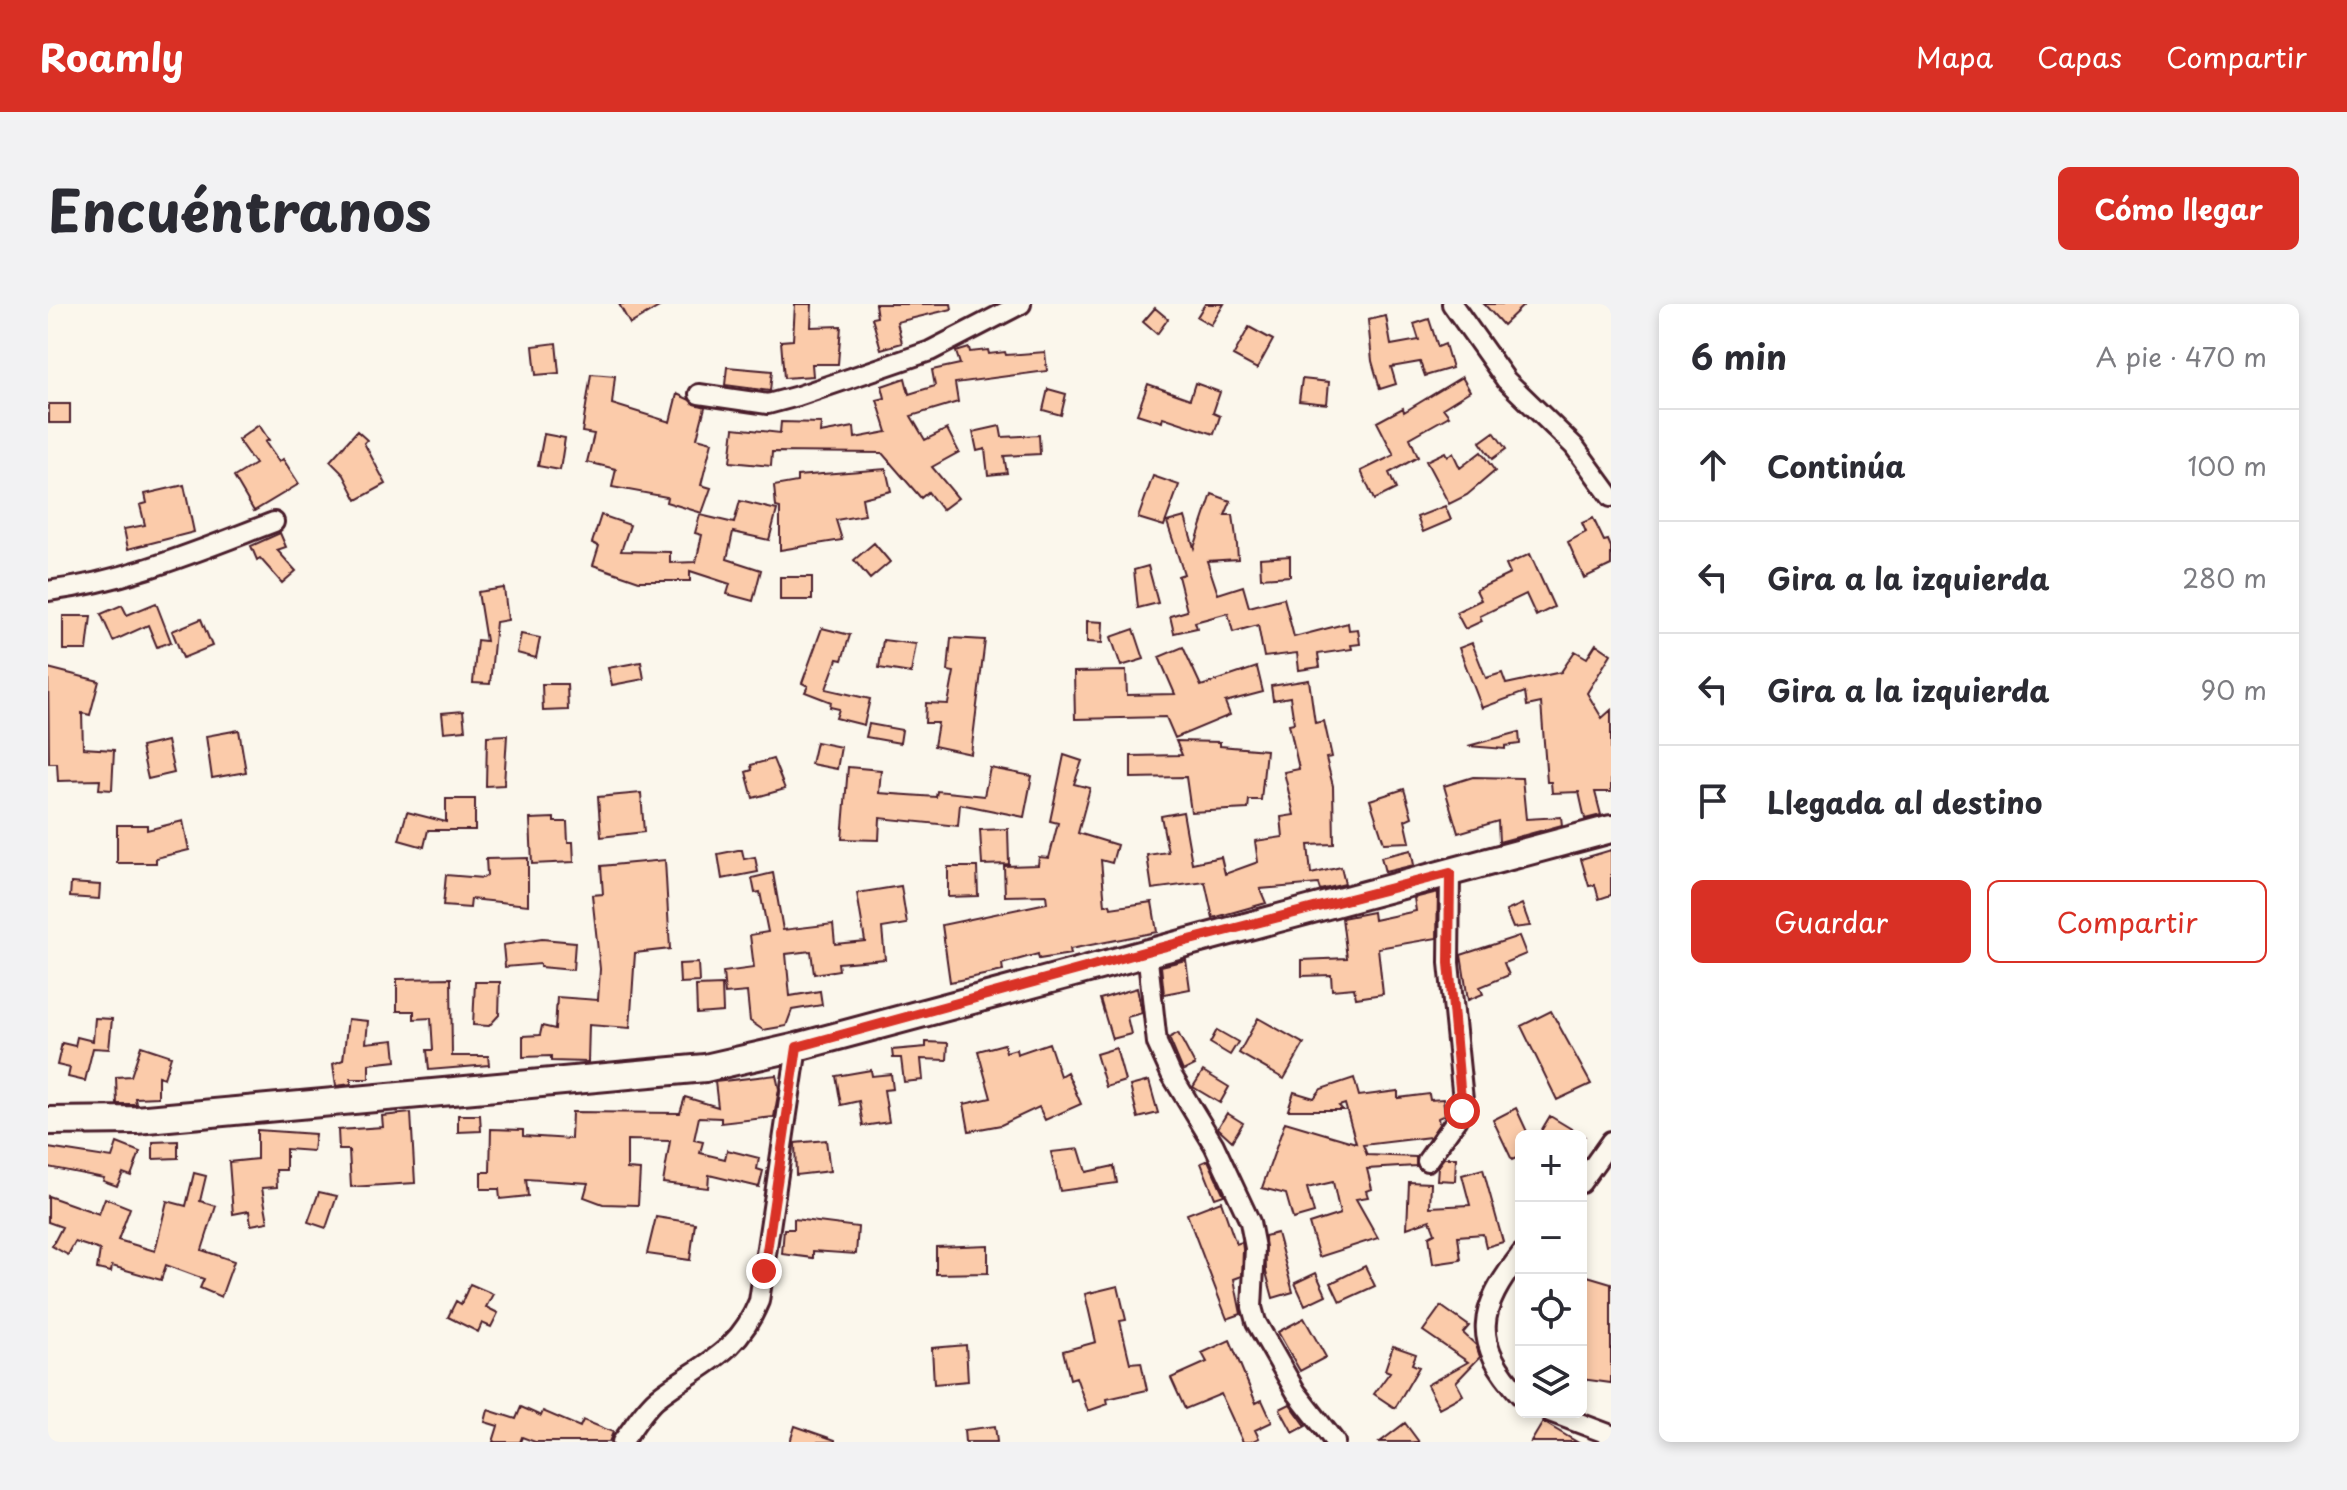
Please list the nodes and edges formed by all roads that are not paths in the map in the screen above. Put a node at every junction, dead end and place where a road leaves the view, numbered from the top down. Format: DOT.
graph roads {
  1 [pos="1021,304"];
  2 [pos="1452,304"];
  3 [pos="699,394"];
  4 [pos="1611,497"];
  5 [pos="274,522"];
  6 [pos="48,591"];
  7 [pos="1611,829"];
  8 [pos="1450,873"];
  9 [pos="1147,951"];
  10 [pos="797,1047"];
  11 [pos="48,1121"];
  12 [pos="1611,1141"];
  13 [pos="1427,1161"];
  14 [pos="1587,1175"];
  15 [pos="1515,1263"];
  16 [pos="1515,1389"];
  17 [pos="1566,1418"];
  18 [pos="1611,1435"];
  19 [pos="622,1442"];
  20 [pos="1335,1442"];
  1 -- 3 [label="street"];
  2 -- 4 [label="street"];
  5 -- 6 [label="street"];
  7 -- 8 [label="main road"];
  8 -- 9 [label="main road"];
  8 -- 13 [label="street"];
  9 -- 10 [label="main road"];
  9 -- 20 [label="street"];
  10 -- 11 [label="main road"];
  10 -- 19 [label="street"];
  12 -- 14 [label="street"];
  15 -- 16 [label="street"];
  17 -- 18 [label="street"];
}
